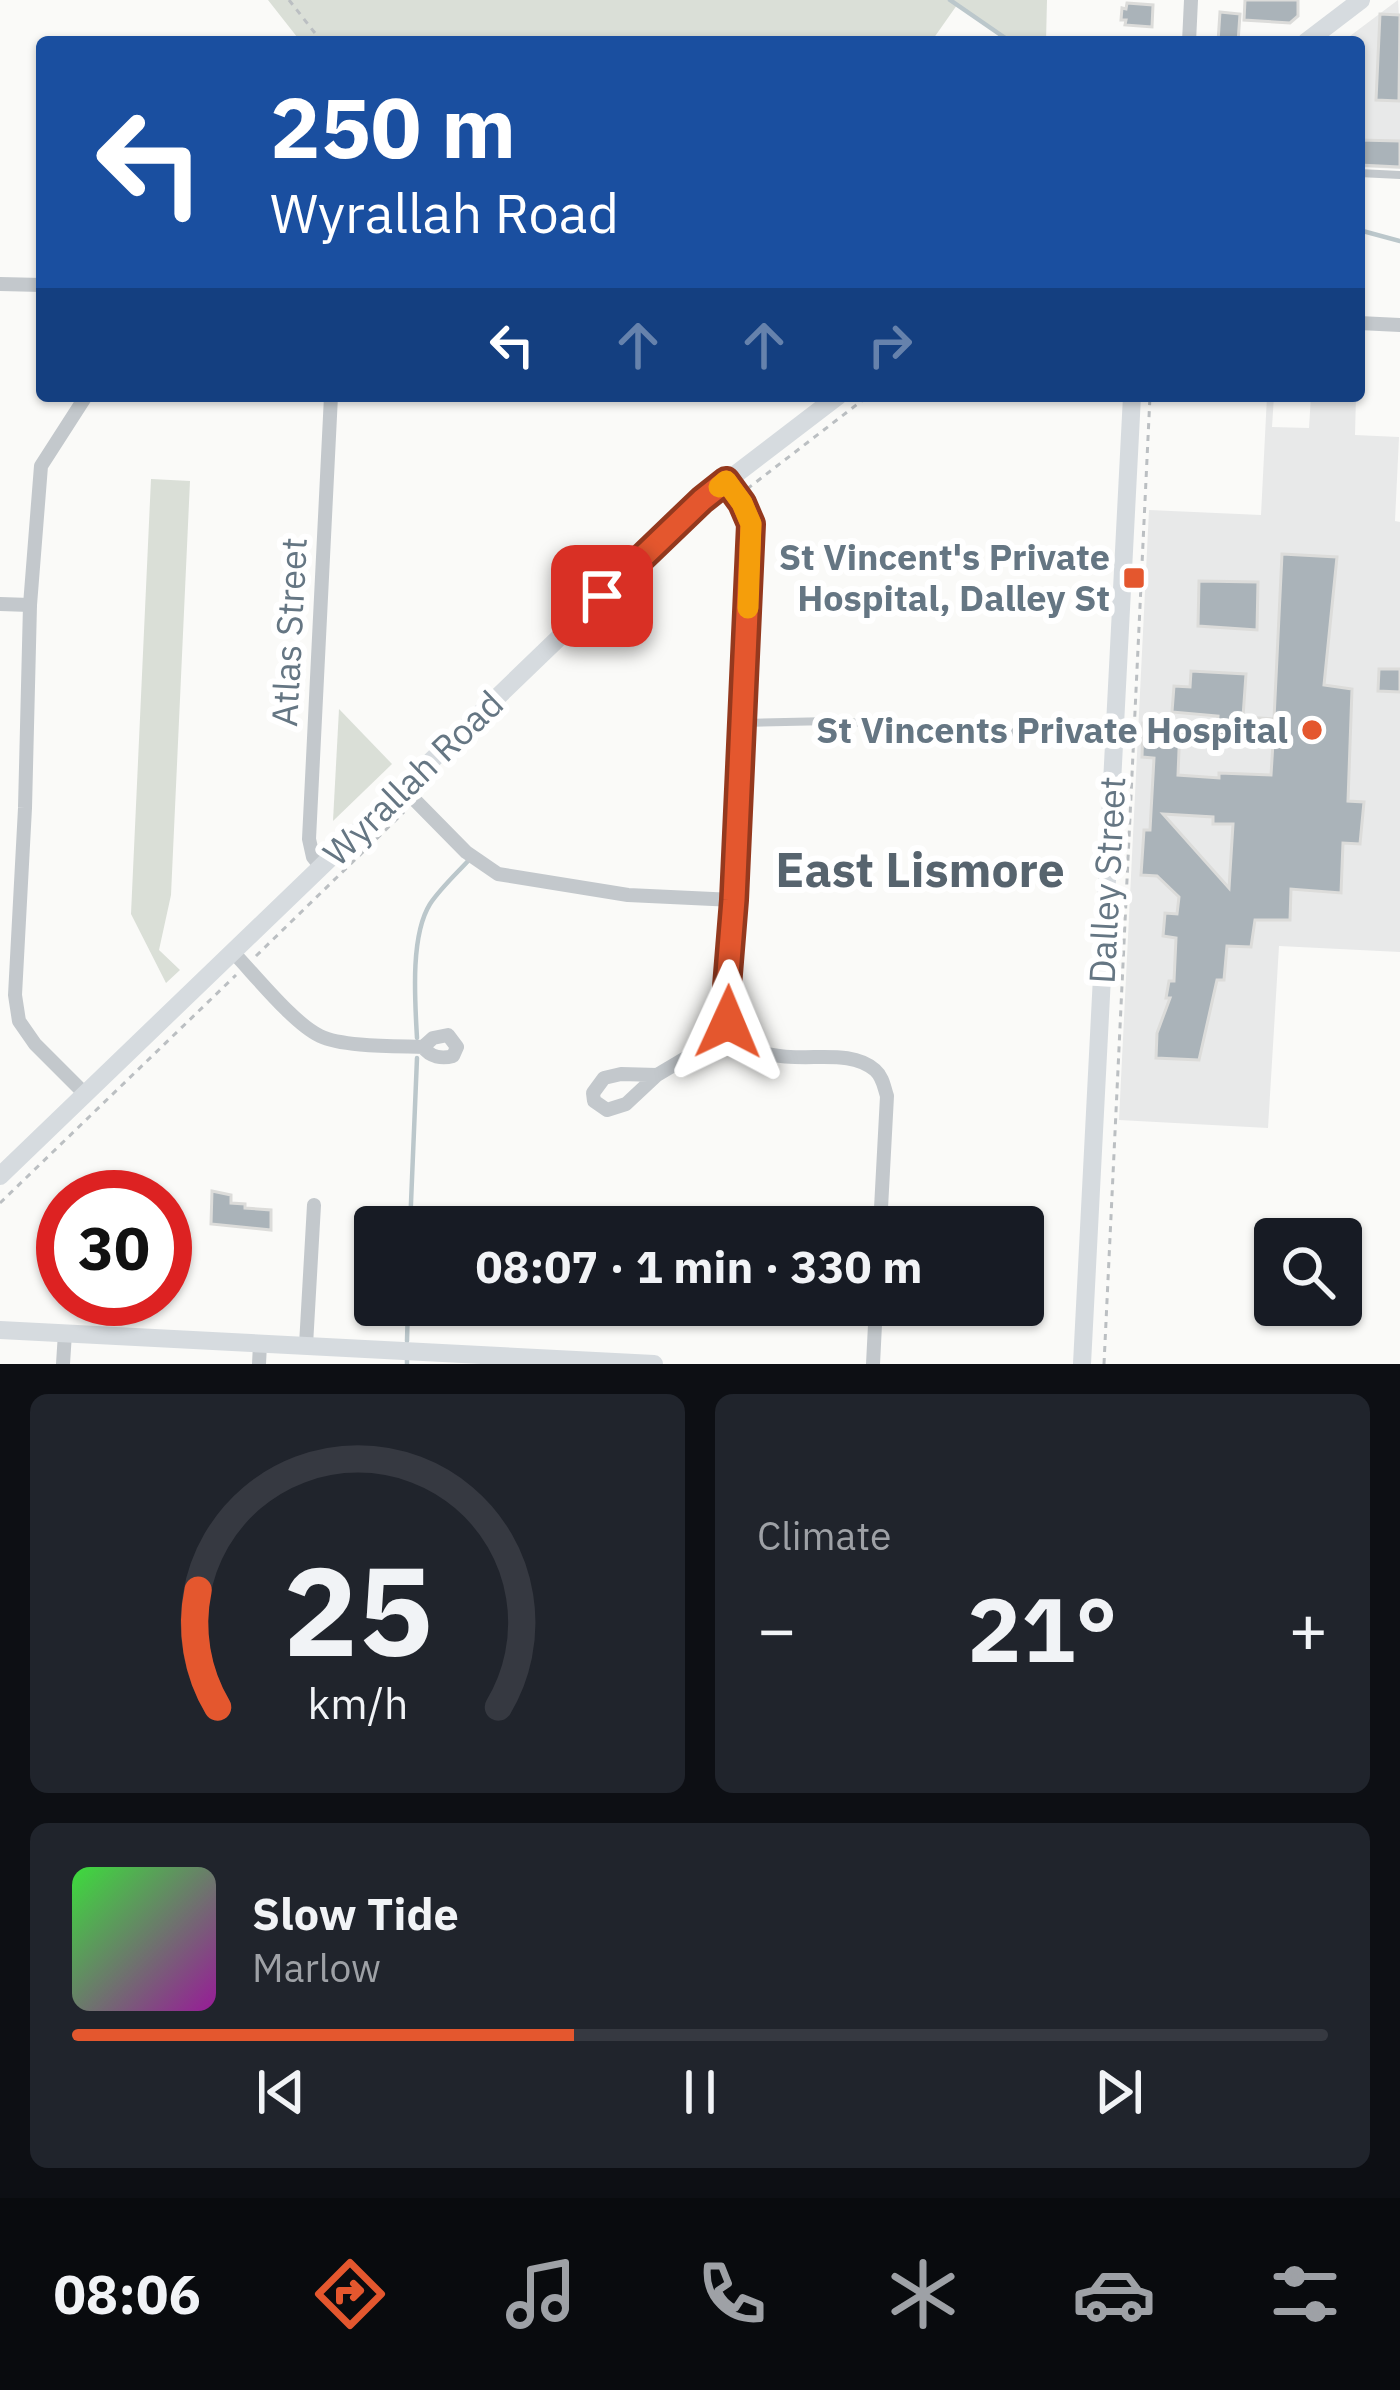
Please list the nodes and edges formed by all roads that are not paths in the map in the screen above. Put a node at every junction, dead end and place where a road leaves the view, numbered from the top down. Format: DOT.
graph roads {
  1 [pos="1191,0"];
  2 [pos="1350,4"];
  3 [pos="1189,36"];
  4 [pos="1313,36"];
  5 [pos="1365,173"];
  6 [pos="1400,175"];
  7 [pos="0,284"];
  8 [pos="36,285"];
  9 [pos="1365,323"];
  10 [pos="1400,325"];
  11 [pos="82,402"];
  12 [pos="331,402"];
  13 [pos="830,402"];
  14 [pos="1132,402"];
  15 [pos="726,481"];
  16 [pos="0,604"];
  17 [pos="30,605"];
  18 [pos="742,723"];
  19 [pos="1086,737"];
  20 [pos="402,787"];
  21 [pos="321,867"];
  22 [pos="734,900"];
  23 [pos="232,951"];
  24 [pos="731,1031"];
  25 [pos="423,1047"];
  26 [pos="657,1075"];
  27 [pos="84,1093"];
  28 [pos="0,1176"];
  29 [pos="314,1205"];
  30 [pos="881,1206"];
  31 [pos="875,1326"];
  32 [pos="0,1330"];
  33 [pos="64,1333"];
  34 [pos="306,1345"];
  35 [pos="259,1354"];
  36 [pos="63,1364"];
  37 [pos="655,1364"];
  38 [pos="873,1364"];
  39 [pos="1082,1364"];
  1 -- 3 [label="street"];
  2 -- 4 [label="street"];
  5 -- 6 [label="lane"];
  7 -- 8 [label="street"];
  9 -- 10 [label="street"];
  11 -- 17 [label="street"];
  12 -- 21 [label="street, Atlas Street"];
  13 -- 15 [label="street, Wyrallah Road"];
  14 -- 39 [label="street, Dalley Street"];
  15 -- 18 [label="street"];
  15 -- 20 [label="street, Wyrallah Road"];
  16 -- 17 [label="street"];
  17 -- 27 [label="street"];
  18 -- 19 [label="lane"];
  18 -- 22 [label="street"];
  20 -- 21 [label="street, Wyrallah Road"];
  20 -- 22 [label="street"];
  21 -- 23 [label="street, Wyrallah Road"];
  22 -- 24 [label="street"];
  23 -- 25 [label="street"];
  23 -- 27 [label="street, Wyrallah Road"];
  24 -- 26 [label="street"];
  24 -- 30 [label="street"];
  27 -- 28 [label="street, Wyrallah Road"];
  29 -- 34 [label="street"];
  31 -- 38 [label="street"];
  32 -- 33 [label="street"];
  33 -- 35 [label="street"];
  33 -- 36 [label="street"];
  34 -- 35 [label="street"];
  34 -- 37 [label="street"];
}
